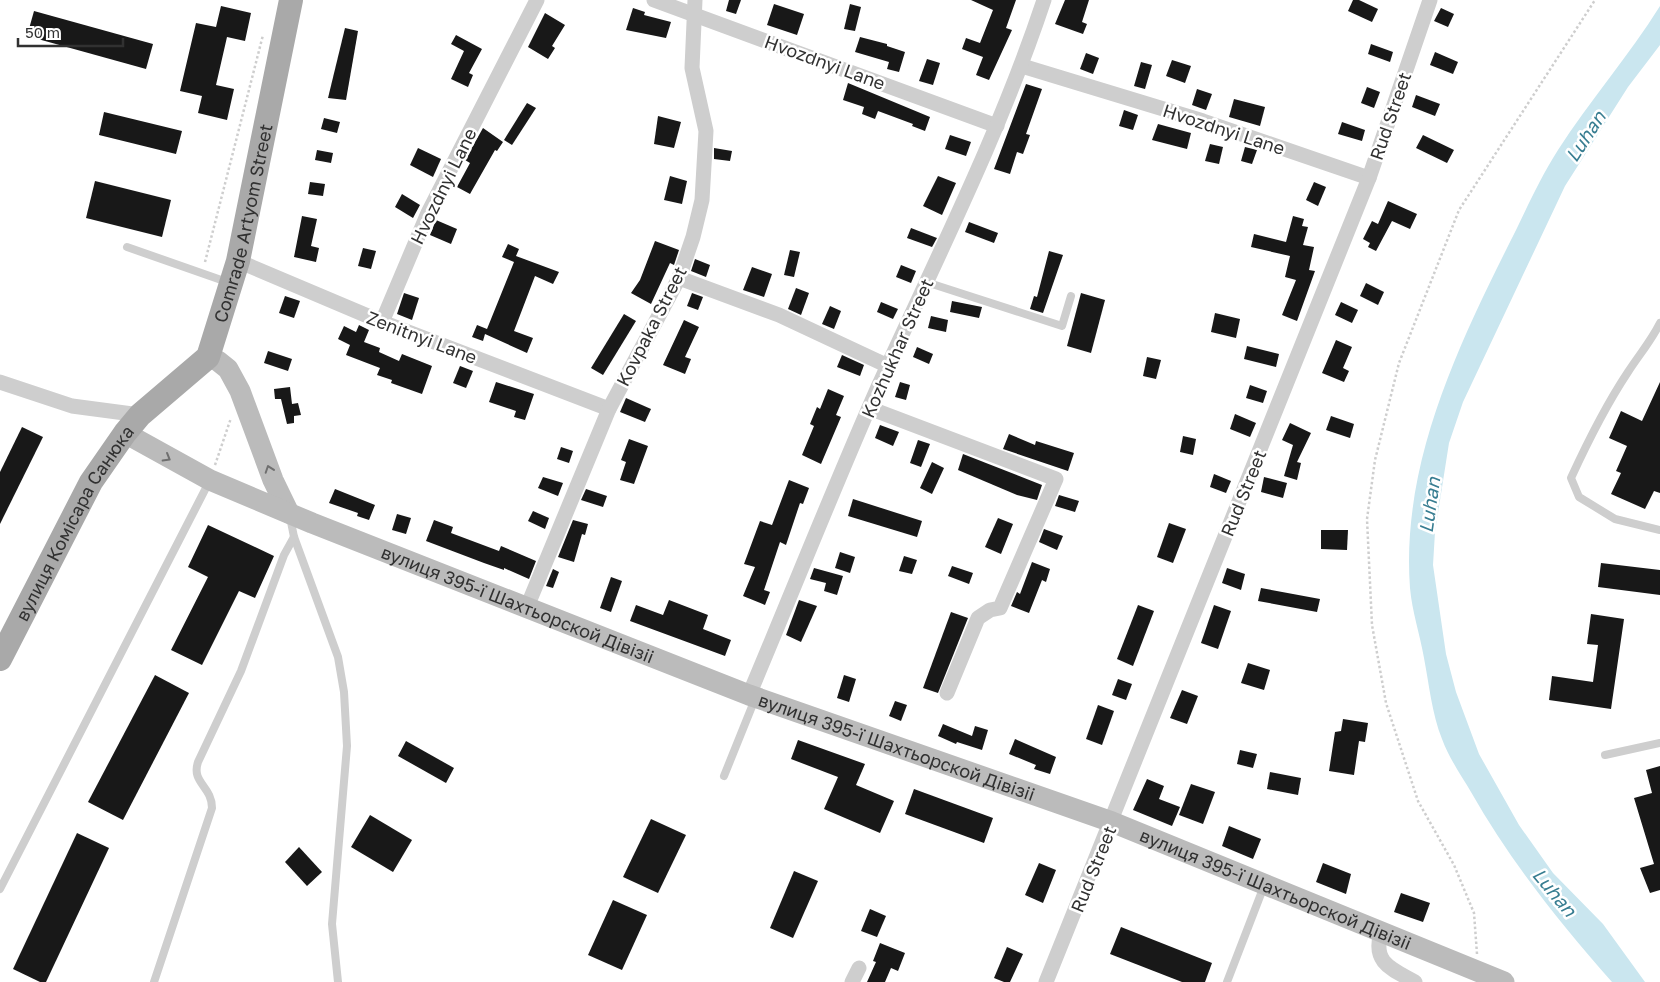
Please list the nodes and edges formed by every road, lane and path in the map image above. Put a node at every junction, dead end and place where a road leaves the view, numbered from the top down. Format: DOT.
graph roads {
  1 [pos="292,0"];
  2 [pos="537,0"];
  3 [pos="654,0"];
  4 [pos="1044,0"];
  5 [pos="1430,0"];
  6 [pos="1594,0"];
  7 [pos="694,7"];
  8 [pos="265,28"];
  9 [pos="1022,66"];
  10 [pos="997,126"];
  11 [pos="1369,178"];
  12 [pos="127,247"];
  13 [pos="238,261"];
  14 [pos="202,274"];
  15 [pos="678,278"];
  16 [pos="926,282"];
  17 [pos="232,284"];
  18 [pos="1071,296"];
  19 [pos="382,322"];
  20 [pos="1660,323"];
  21 [pos="1652,340"];
  22 [pos="1660,345"];
  23 [pos="208,357"];
  24 [pos="888,366"];
  25 [pos="0,382"];
  26 [pos="240,391"];
  27 [pos="869,408"];
  28 [pos="609,409"];
  29 [pos="140,416"];
  30 [pos="125,433"];
  31 [pos="210,480"];
  32 [pos="289,513"];
  33 [pos="1660,530"];
  34 [pos="294,537"];
  35 [pos="527,607"];
  36 [pos="0,659"];
  37 [pos="947,693"];
  38 [pos="752,696"];
  39 [pos="1660,743"];
  40 [pos="1605,755"];
  41 [pos="724,776"];
  42 [pos="1112,822"];
  43 [pos="1265,884"];
  44 [pos="0,888"];
  45 [pos="1381,932"];
  46 [pos="859,968"];
  47 [pos="1479,972"];
  48 [pos="154,982"];
  49 [pos="338,982"];
  50 [pos="852,982"];
  51 [pos="1046,982"];
  52 [pos="1227,982"];
  53 [pos="1415,982"];
  54 [pos="1504,982"];
  1 -- 13 [label="main road, Comrade Artyom Street"];
  2 -- 19 [label="street, Hvozdnyi Lane"];
  3 -- 7 [label="street, Hvozdnyi Lane"];
  4 -- 9 [label="street, Kozhukhar Street"];
  5 -- 11 [label="street, Rud Street"];
  6 -- 47 [label="path"];
  7 -- 10 [label="street, Hvozdnyi Lane"];
  7 -- 15 [label="street, Kovpaka Street"];
  8 -- 14 [label="path"];
  9 -- 10 [label="street, Kozhukhar Street"];
  9 -- 11 [label="street, Hvozdnyi Lane"];
  10 -- 16 [label="street, Kozhukhar Street"];
  11 -- 42 [label="street, Rud Street"];
  12 -- 14 [label="lane"];
  13 -- 17 [label="main road, Comrade Artyom Street"];
  13 -- 19 [label="street, Zenitnyi Lane"];
  14 -- 17 [label="lane"];
  15 -- 24 [label="street"];
  15 -- 28 [label="street, Kovpaka Street"];
  16 -- 18 [label="lane"];
  16 -- 24 [label="street, Kozhukhar Street"];
  17 -- 23 [label="main road, Comrade Artyom Street"];
  19 -- 28 [label="street, Zenitnyi Lane"];
  20 -- 21 [label="lane"];
  21 -- 22 [label="lane"];
  21 -- 33 [label="lane"];
  23 -- 26 [label="street"];
  23 -- 29 [label="main road"];
  24 -- 27 [label="street, Kozhukhar Street"];
  25 -- 29 [label="street"];
  26 -- 31 [label="path"];
  32 -- 26 [label="street, one-way"];
  27 -- 37 [label="street"];
  27 -- 38 [label="street, Kozhukhar Street"];
  28 -- 35 [label="street, Kovpaka Street"];
  29 -- 30 [label="main road, вулиця Комісара Санюка"];
  30 -- 31 [label="street, вулиця 395-ї Шахтьорской Дівізіі, one-way"];
  30 -- 36 [label="main road, вулиця Комісара Санюка"];
  31 -- 32 [label="street, вулиця 395-ї Шахтьорской Дівізіі"];
  31 -- 44 [label="lane"];
  32 -- 34 [label="lane"];
  32 -- 35 [label="street, вулиця 395-ї Шахтьорской Дівізіі"];
  34 -- 48 [label="lane"];
  34 -- 49 [label="lane"];
  35 -- 38 [label="street, вулиця 395-ї Шахтьорской Дівізіі"];
  38 -- 41 [label="lane"];
  38 -- 42 [label="street, вулиця 395-ї Шахтьорской Дівізіі"];
  39 -- 40 [label="lane"];
  42 -- 43 [label="street, вулиця 395-ї Шахтьорской Дівізіі"];
  42 -- 51 [label="street, Rud Street"];
  43 -- 45 [label="street, вулиця 395-ї Шахтьорской Дівізіі"];
  43 -- 52 [label="lane"];
  45 -- 47 [label="street, вулиця 395-ї Шахтьорской Дівізіі"];
  45 -- 53 [label="street"];
  46 -- 50 [label="street"];
  47 -- 54 [label="street, вулиця 395-ї Шахтьорской Дівізіі"];
}
